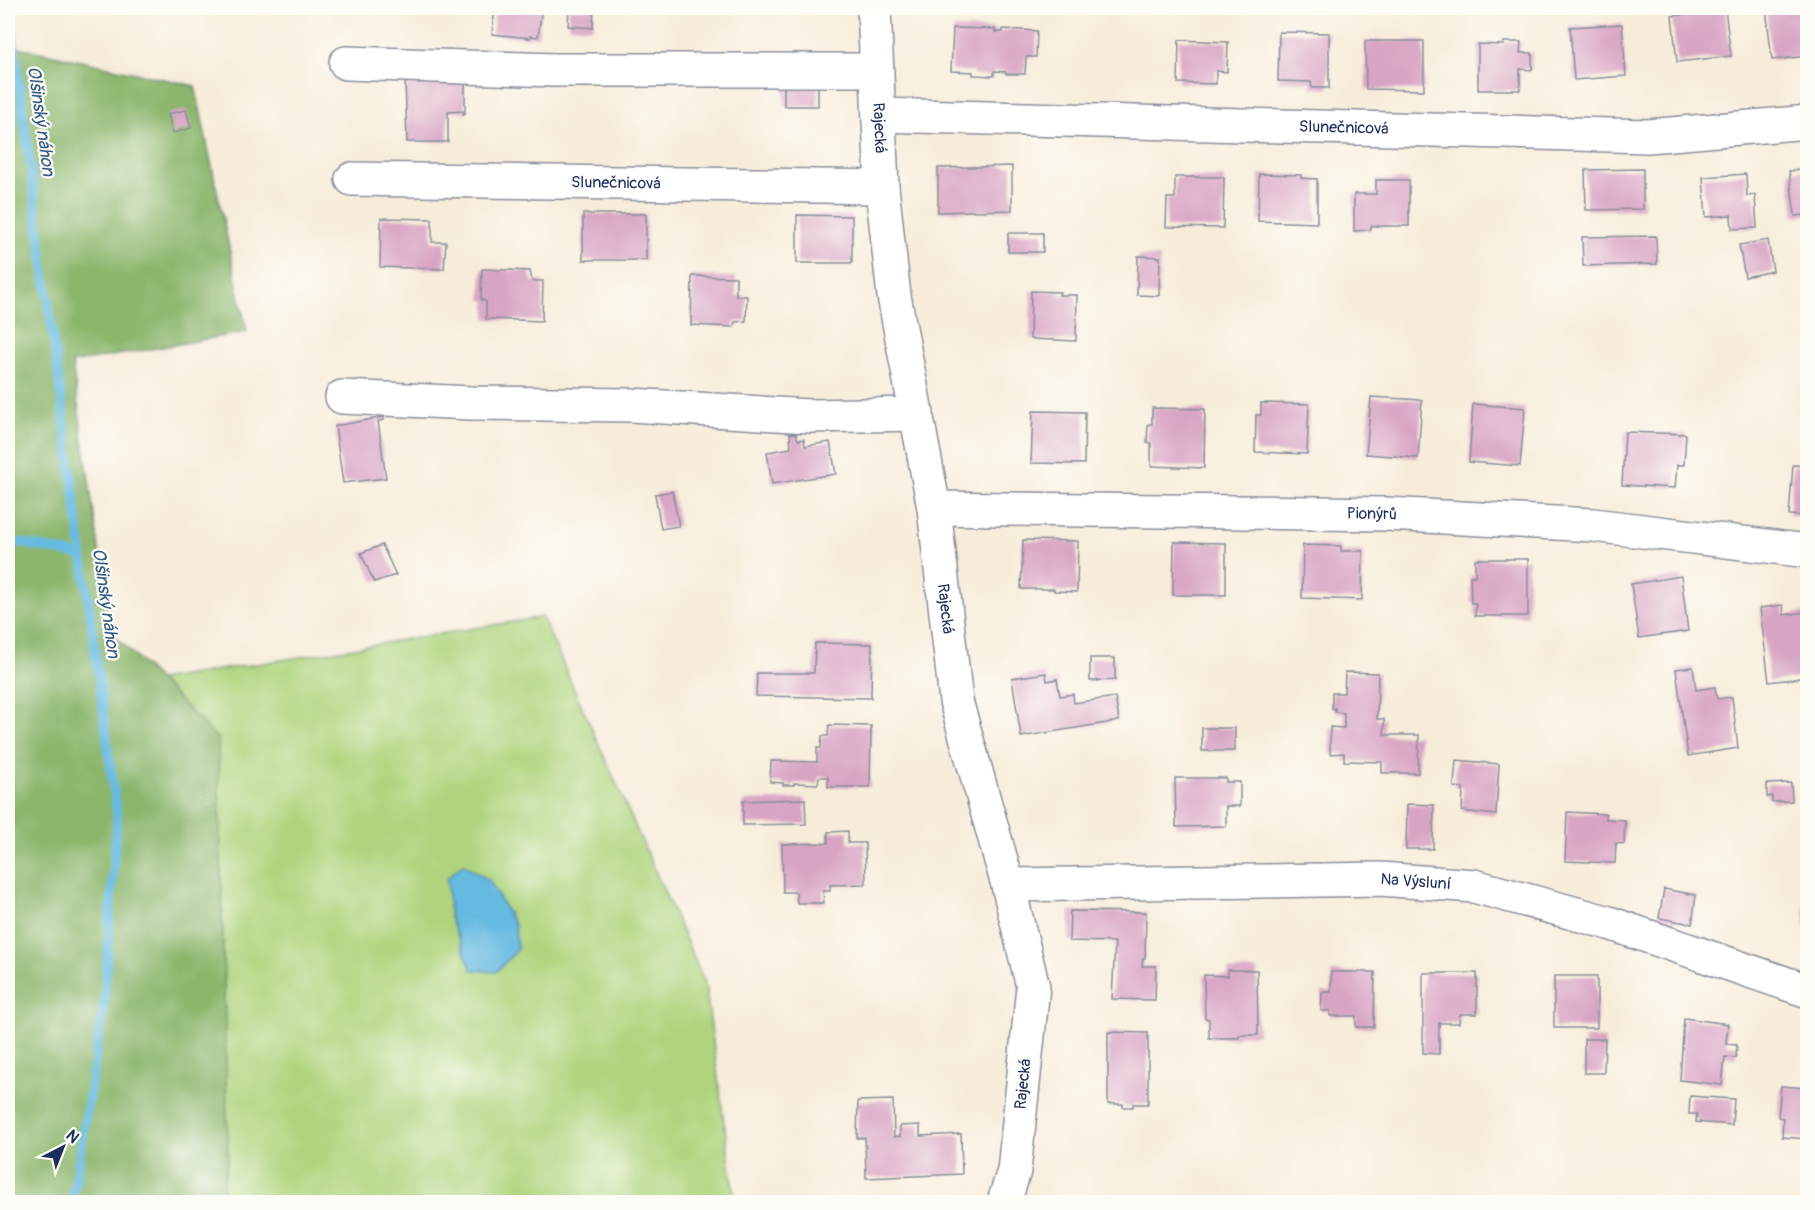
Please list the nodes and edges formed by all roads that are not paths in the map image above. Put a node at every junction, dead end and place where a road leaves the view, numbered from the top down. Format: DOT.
graph roads {
  1 [pos="874,8"];
  2 [pos="346,63"];
  3 [pos="877,70"];
  4 [pos="879,115"];
  5 [pos="1808,122"];
  6 [pos="352,179"];
  7 [pos="882,187"];
  8 [pos="342,397"];
  9 [pos="916,414"];
  10 [pos="934,508"];
  11 [pos="1808,551"];
  12 [pos="1008,885"];
  13 [pos="1808,991"];
  14 [pos="1004,1203"];
  1 -- 3 [label="street, Rajecká"];
  2 -- 3 [label="street"];
  3 -- 4 [label="street, Rajecká"];
  4 -- 5 [label="street, Slunečnicová"];
  4 -- 7 [label="street, Rajecká"];
  6 -- 7 [label="street, Slunečnicová"];
  7 -- 9 [label="street, Rajecká"];
  8 -- 9 [label="street"];
  9 -- 10 [label="street, Rajecká"];
  10 -- 11 [label="street, Pionýrů"];
  10 -- 12 [label="street, Rajecká"];
  12 -- 13 [label="street, Na Výsluní"];
  12 -- 14 [label="street, Rajecká"];
}
